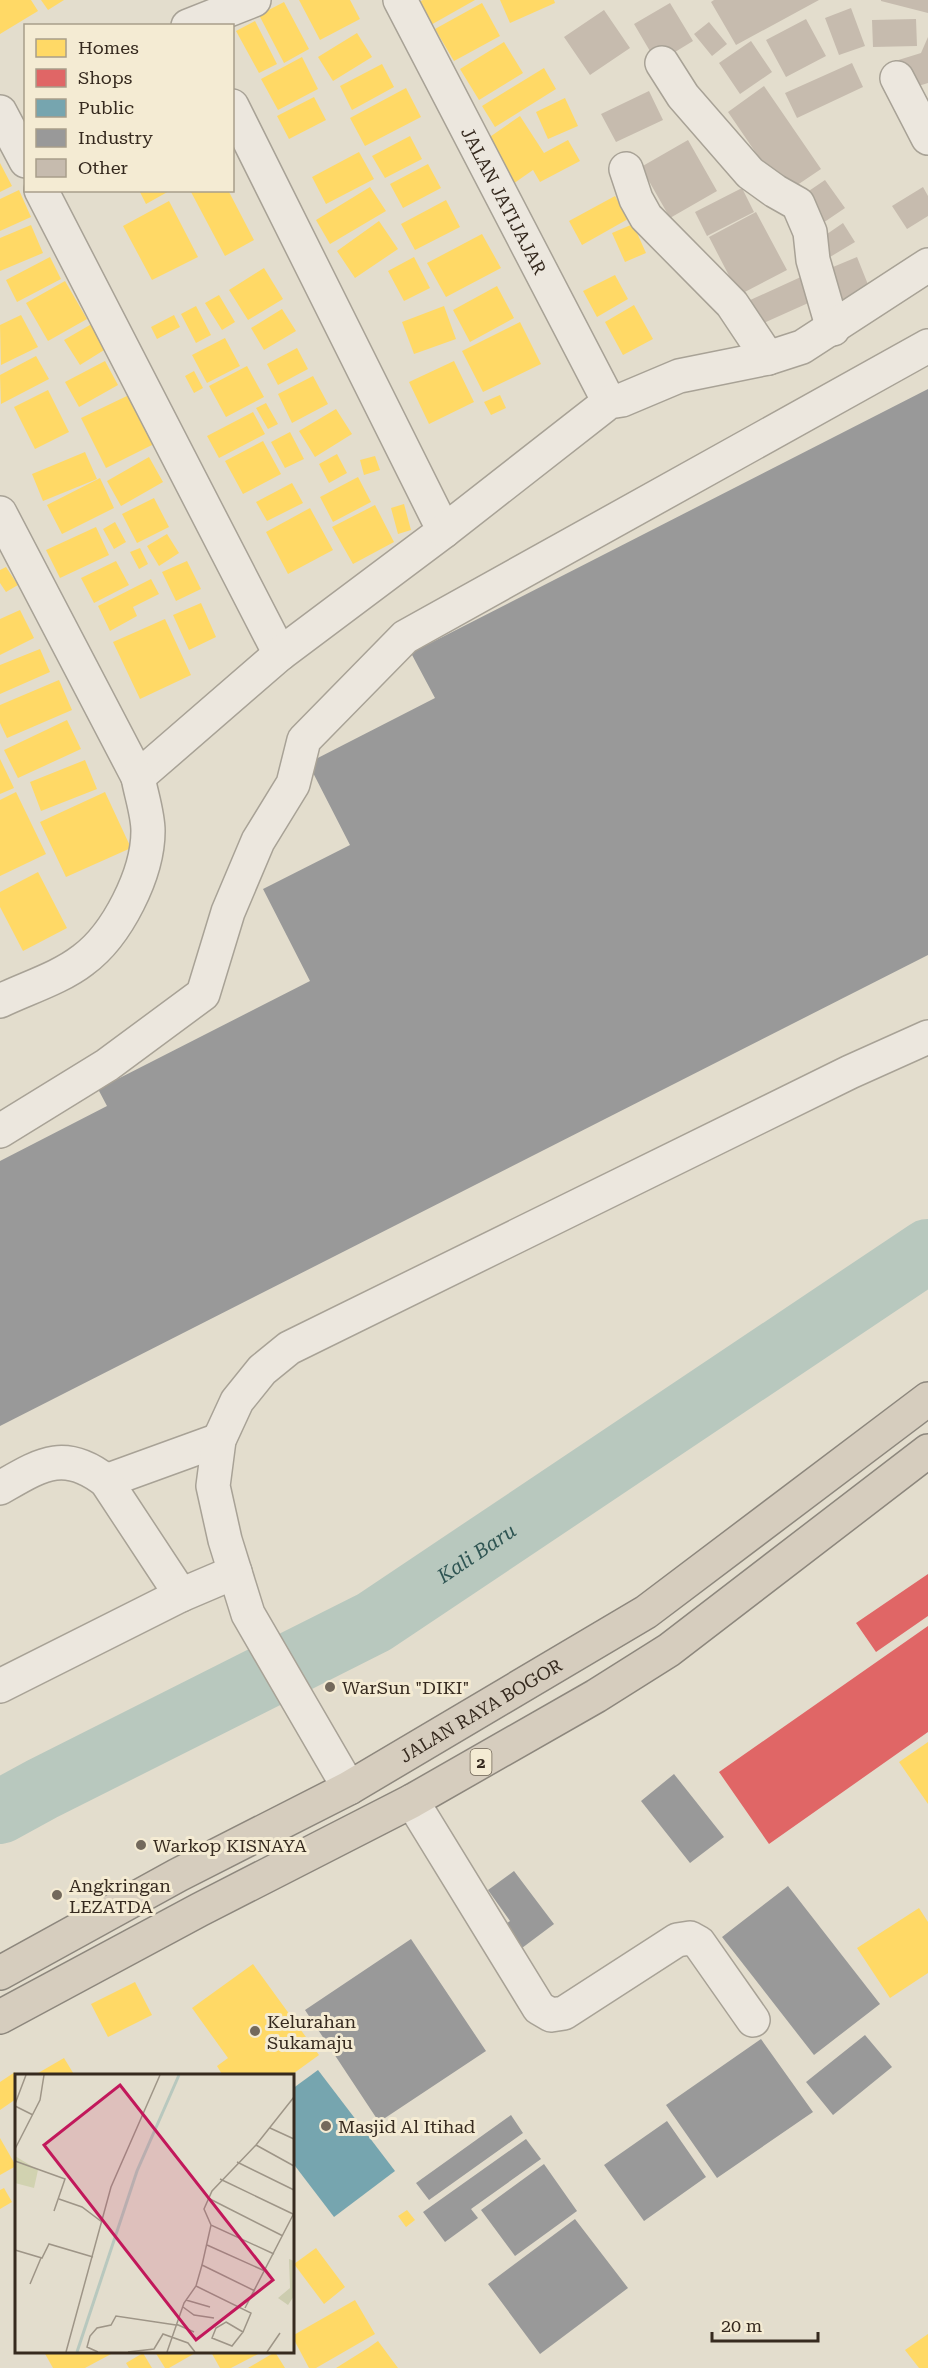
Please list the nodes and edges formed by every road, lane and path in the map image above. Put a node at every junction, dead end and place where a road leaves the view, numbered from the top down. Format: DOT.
graph roads {
  1 [pos="254,0"];
  2 [pos="400,0"];
  3 [pos="194,24"];
  4 [pos="662,63"];
  5 [pos="897,78"];
  6 [pos="24,102"];
  7 [pos="234,110"];
  8 [pos="0,113"];
  9 [pos="928,138"];
  10 [pos="24,157"];
  11 [pos="626,169"];
  12 [pos="42,192"];
  13 [pos="928,266"];
  14 [pos="832,328"];
  15 [pos="928,346"];
  16 [pos="768,358"];
  17 [pos="609,402"];
  18 [pos="0,513"];
  19 [pos="444,531"];
  20 [pos="280,654"];
  21 [pos="138,777"];
  22 [pos="0,1001"];
  23 [pos="928,1037"];
  24 [pos="0,1131"];
  25 [pos="928,1399"];
  26 [pos="219,1440"];
  27 [pos="928,1451"];
  28 [pos="106,1481"];
  29 [pos="0,1488"];
  30 [pos="235,1572"];
  31 [pos="181,1595"];
  32 [pos="0,1686"];
  33 [pos="349,1788"];
  34 [pos="412,1801"];
  35 [pos="177,1875"];
  36 [pos="200,1910"];
  37 [pos="0,1973"];
  38 [pos="0,2017"];
  39 [pos="753,2020"];
  1 -- 3 [label="street"];
  2 -- 17 [label="street, JALAN JATIJAJAR"];
  4 -- 14 [label="street"];
  5 -- 9 [label="street"];
  6 -- 8 [label="street"];
  7 -- 19 [label="street"];
  8 -- 10 [label="street"];
  11 -- 16 [label="street"];
  12 -- 20 [label="street"];
  13 -- 14 [label="street"];
  14 -- 16 [label="street"];
  15 -- 24 [label="street"];
  16 -- 17 [label="street"];
  17 -- 19 [label="street"];
  18 -- 21 [label="street"];
  19 -- 20 [label="street"];
  20 -- 21 [label="street"];
  21 -- 22 [label="street"];
  23 -- 26 [label="street"];
  25 -- 33 [label="highway, JALAN RAYA BOGOR"];
  26 -- 28 [label="street"];
  26 -- 30 [label="street"];
  27 -- 34 [label="highway, 2"];
  28 -- 29 [label="street"];
  28 -- 31 [label="street"];
  30 -- 31 [label="street"];
  30 -- 33 [label="street"];
  31 -- 32 [label="street"];
  33 -- 35 [label="highway, JALAN RAYA BOGOR"];
  34 -- 36 [label="highway, 2"];
  34 -- 39 [label="street"];
  35 -- 36 [label="highway"];
  35 -- 37 [label="highway, JALAN RAYA BOGOR"];
  36 -- 38 [label="highway, 2"];
}
